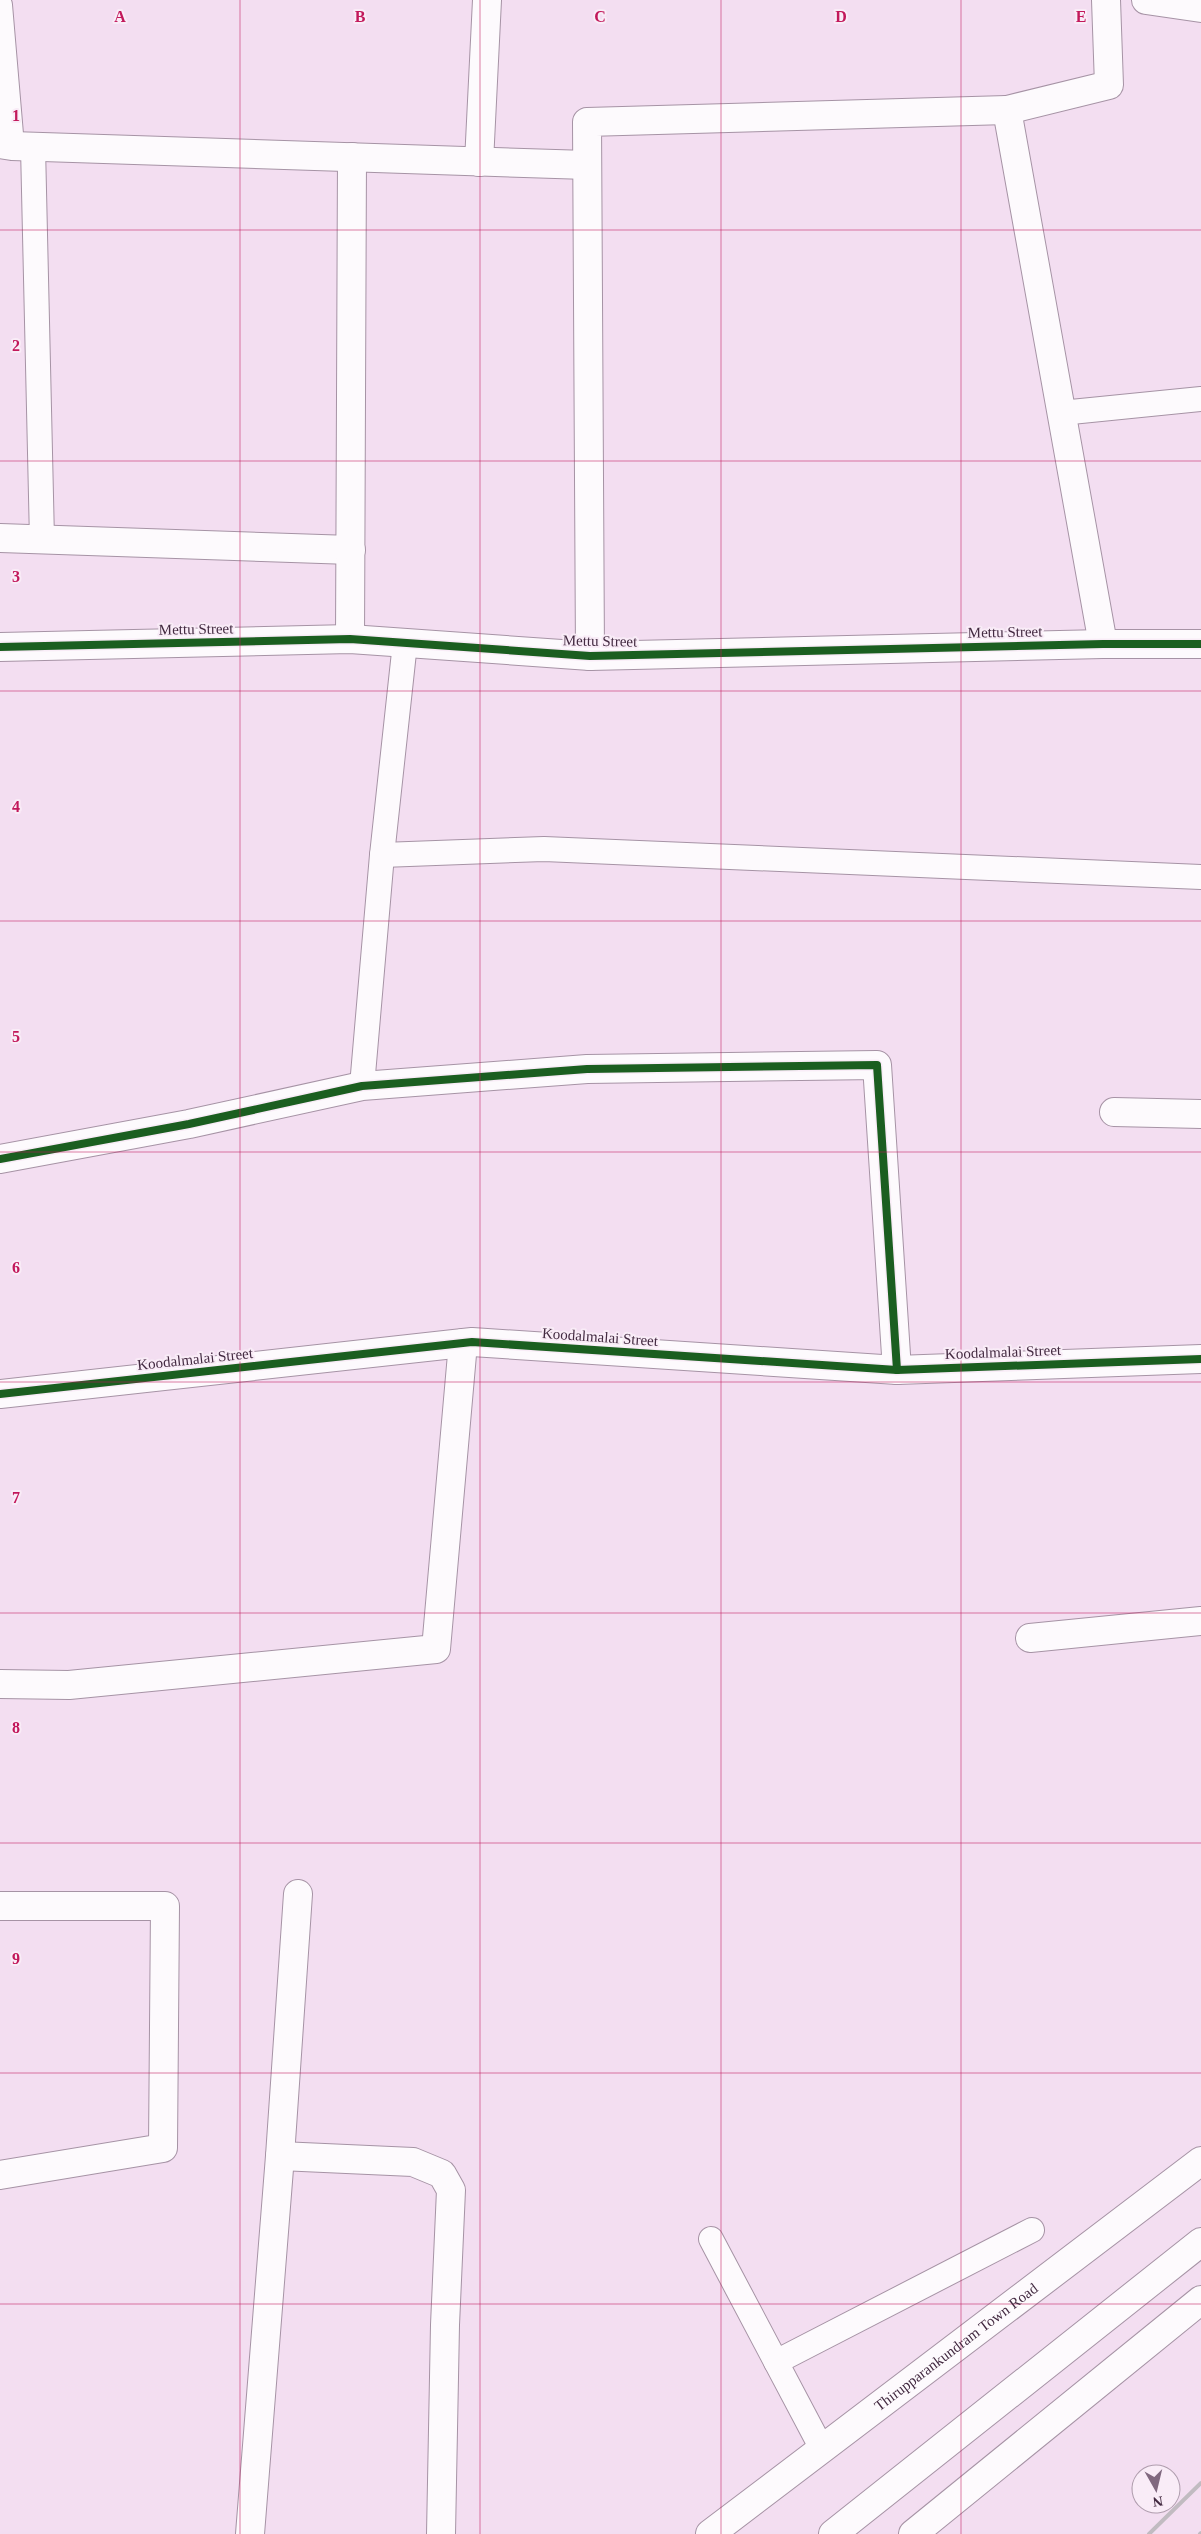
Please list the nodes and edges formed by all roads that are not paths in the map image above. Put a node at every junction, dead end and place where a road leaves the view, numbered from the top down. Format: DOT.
graph roads {
  1 [pos="487,0"];
  2 [pos="1106,0"];
  3 [pos="1146,0"];
  4 [pos="0,4"];
  5 [pos="1201,8"];
  6 [pos="1007,110"];
  7 [pos="15,146"];
  8 [pos="352,157"];
  9 [pos="479,162"];
  10 [pos="587,165"];
  11 [pos="1201,399"];
  12 [pos="1061,413"];
  13 [pos="0,538"];
  14 [pos="42,540"];
  15 [pos="351,550"];
  16 [pos="350,639"];
  17 [pos="405,643"];
  18 [pos="1103,644"];
  19 [pos="1201,644"];
  20 [pos="0,647"];
  21 [pos="590,656"];
  22 [pos="382,855"];
  23 [pos="1201,877"];
  24 [pos="362,1086"];
  25 [pos="1114,1112"];
  26 [pos="1201,1114"];
  27 [pos="0,1160"];
  28 [pos="463,1344"];
  29 [pos="1201,1359"];
  30 [pos="897,1370"];
  31 [pos="0,1394"];
  32 [pos="1201,1621"];
  33 [pos="1030,1638"];
  34 [pos="0,1684"];
  35 [pos="298,1894"];
  36 [pos="0,1906"];
  37 [pos="280,2156"];
  38 [pos="1201,2162"];
  39 [pos="0,2175"];
  40 [pos="1032,2230"];
  41 [pos="711,2239"];
  42 [pos="1201,2242"];
  43 [pos="1201,2300"];
  44 [pos="776,2362"];
  45 [pos="822,2449"];
  46 [pos="250,2534"];
  47 [pos="441,2534"];
  48 [pos="710,2534"];
  49 [pos="833,2534"];
  50 [pos="913,2534"];
  1 -- 9 [label="street"];
  2 -- 6 [label="street"];
  3 -- 5 [label="street"];
  4 -- 7 [label="lane"];
  6 -- 10 [label="street"];
  6 -- 12 [label="street"];
  7 -- 8 [label="street"];
  7 -- 14 [label="lane"];
  8 -- 9 [label="street"];
  8 -- 15 [label="street"];
  9 -- 10 [label="street"];
  10 -- 21 [label="street"];
  11 -- 12 [label="lane"];
  12 -- 18 [label="street"];
  13 -- 14 [label="street"];
  14 -- 15 [label="street"];
  15 -- 16 [label="street"];
  16 -- 17 [label="street, Mettu Street"];
  16 -- 20 [label="street, Mettu Street"];
  17 -- 21 [label="street, Mettu Street"];
  17 -- 22 [label="lane"];
  18 -- 19 [label="street, Mettu Street"];
  18 -- 21 [label="street, Mettu Street"];
  22 -- 23 [label="lane"];
  22 -- 24 [label="lane"];
  24 -- 27 [label="street"];
  24 -- 30 [label="street"];
  25 -- 26 [label="street"];
  28 -- 30 [label="street, Koodalmalai Street"];
  28 -- 31 [label="street, Koodalmalai Street"];
  28 -- 34 [label="street"];
  29 -- 30 [label="street, Koodalmalai Street"];
  32 -- 33 [label="street"];
  35 -- 37 [label="street"];
  36 -- 39 [label="street"];
  37 -- 46 [label="street"];
  37 -- 47 [label="street"];
  38 -- 45 [label="street, Thirupparankundram Town Road"];
  40 -- 44 [label="lane"];
  41 -- 44 [label="lane"];
  42 -- 49 [label="street"];
  43 -- 50 [label="street"];
  44 -- 45 [label="lane"];
  45 -- 48 [label="street, Thirupparankundram Town Road"];
}
